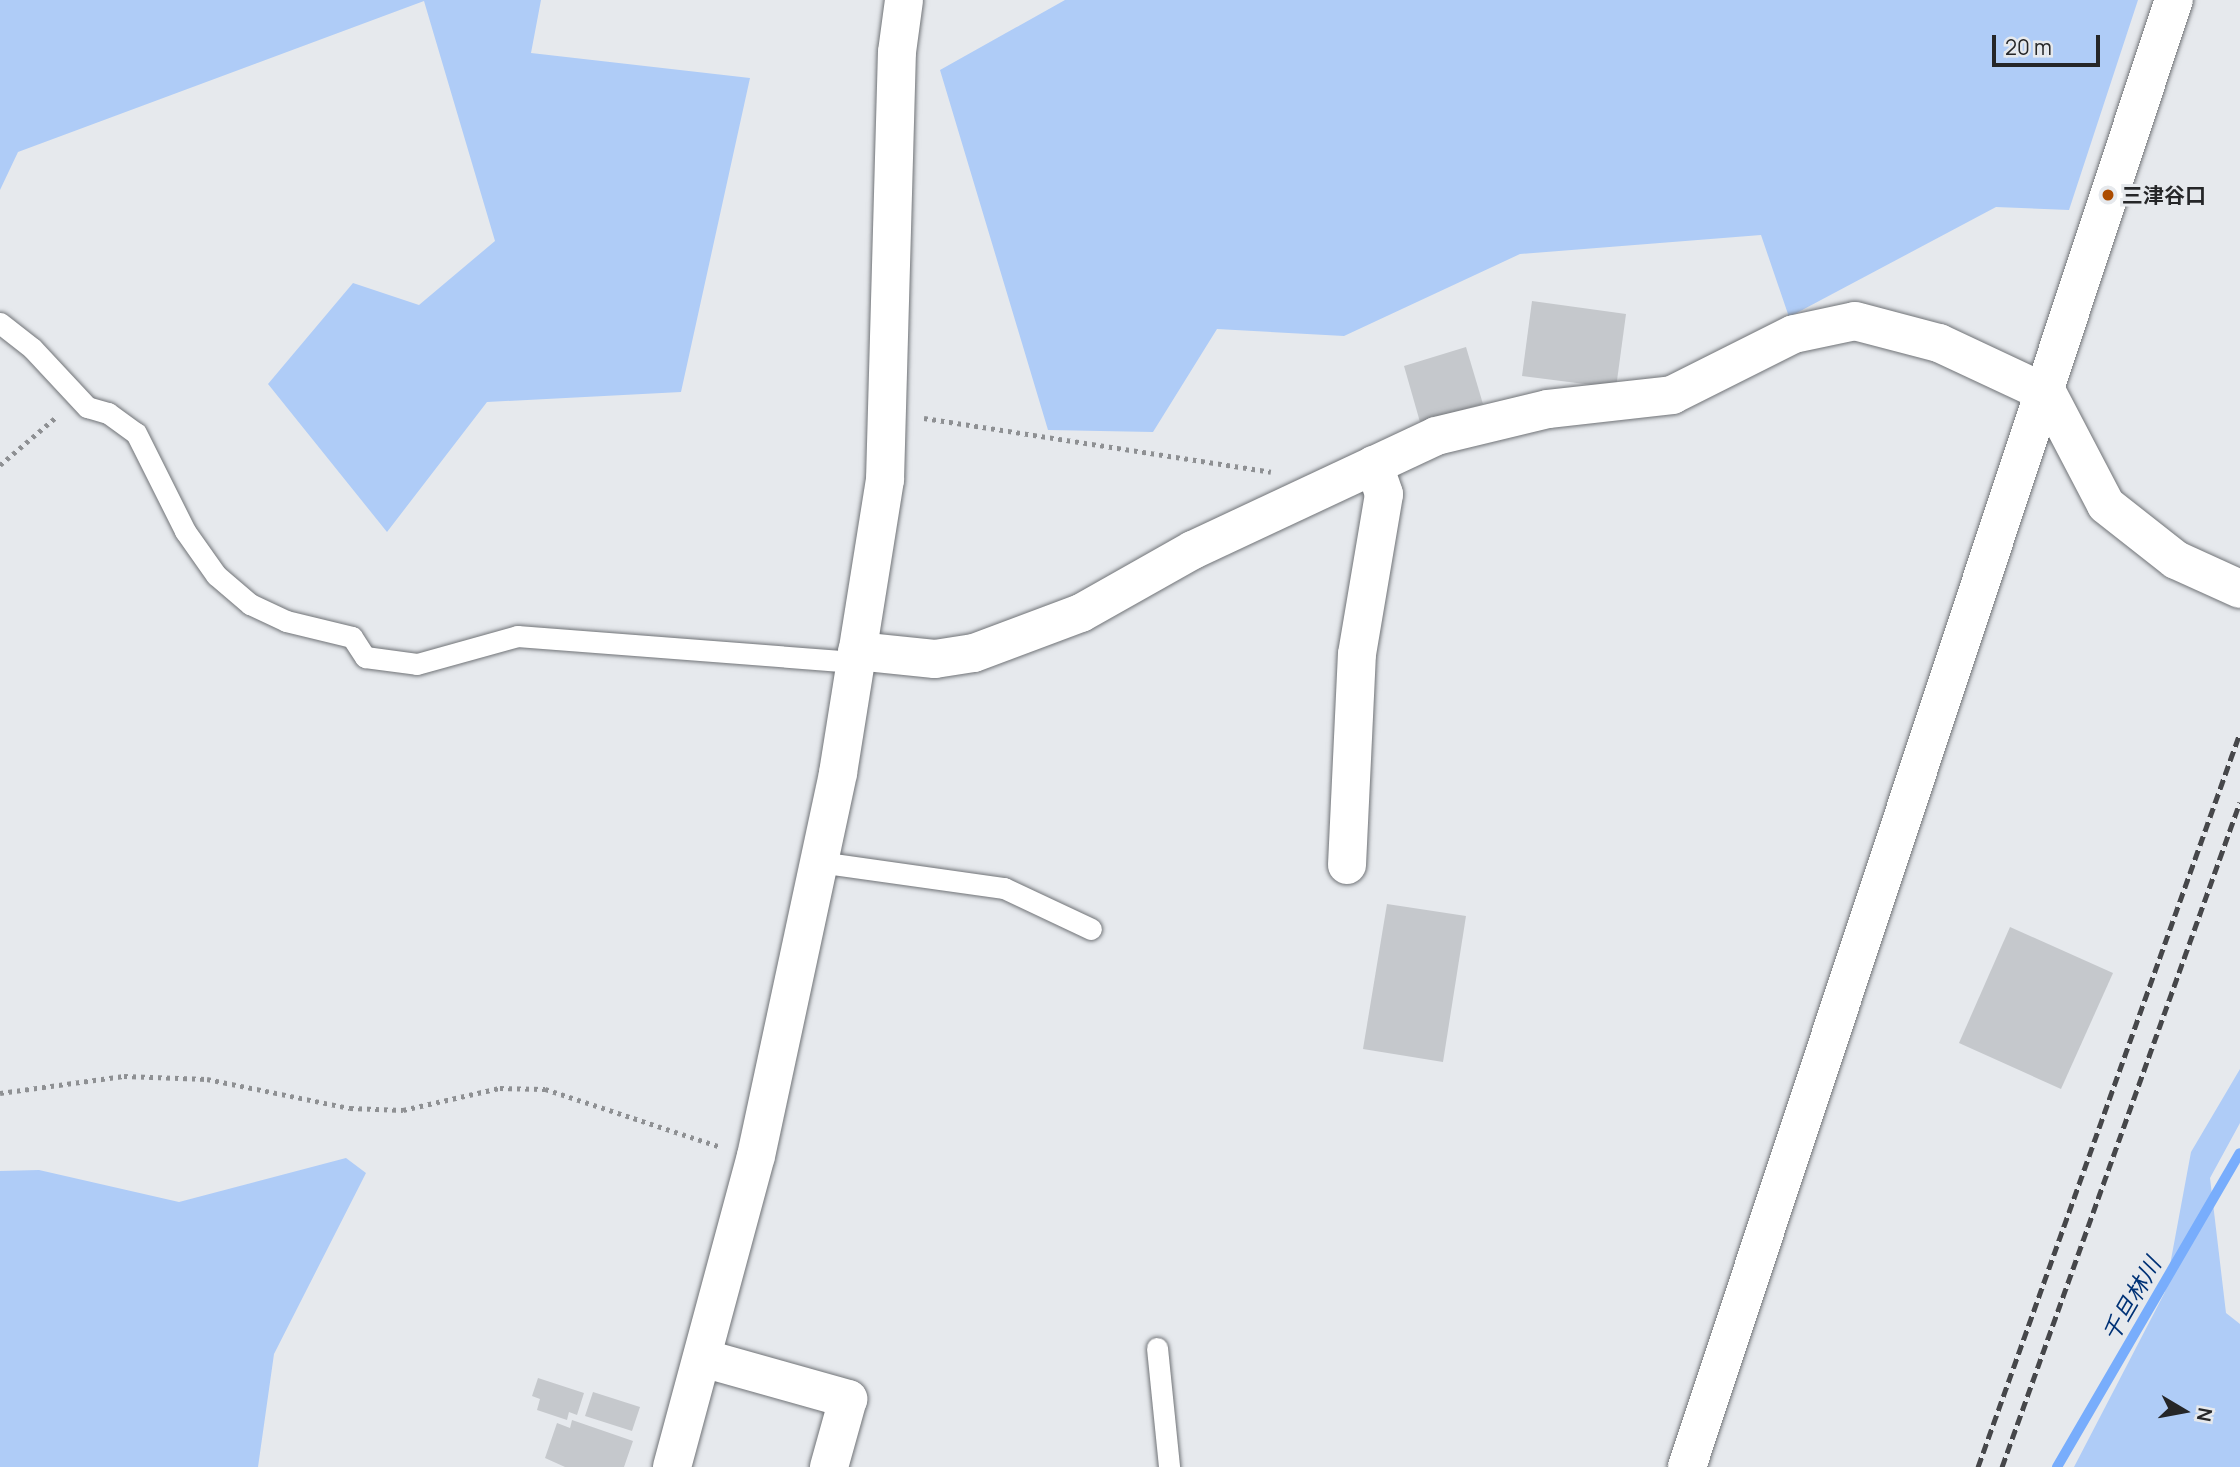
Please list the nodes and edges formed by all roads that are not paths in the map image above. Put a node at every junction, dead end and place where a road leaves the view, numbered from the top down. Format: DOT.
graph roads {
  1 [pos="904,0"];
  2 [pos="2174,0"];
  3 [pos="0,323"];
  4 [pos="2048,394"];
  5 [pos="1374,465"];
  6 [pos="2240,589"];
  7 [pos="856,657"];
  8 [pos="819,862"];
  9 [pos="1347,865"];
  10 [pos="1091,929"];
  11 [pos="1157,1348"];
  12 [pos="706,1360"];
  13 [pos="672,1467"];
  14 [pos="829,1467"];
  15 [pos="1169,1467"];
  16 [pos="1687,1467"];
  1 -- 7 [label="street"];
  2 -- 4 [label="street"];
  3 -- 7 [label="lane"];
  4 -- 5 [label="street"];
  4 -- 6 [label="street"];
  4 -- 16 [label="street"];
  5 -- 7 [label="street"];
  5 -- 9 [label="street"];
  7 -- 8 [label="street"];
  8 -- 10 [label="lane"];
  8 -- 12 [label="street"];
  11 -- 15 [label="lane"];
  12 -- 13 [label="street"];
  12 -- 14 [label="street"];
}
